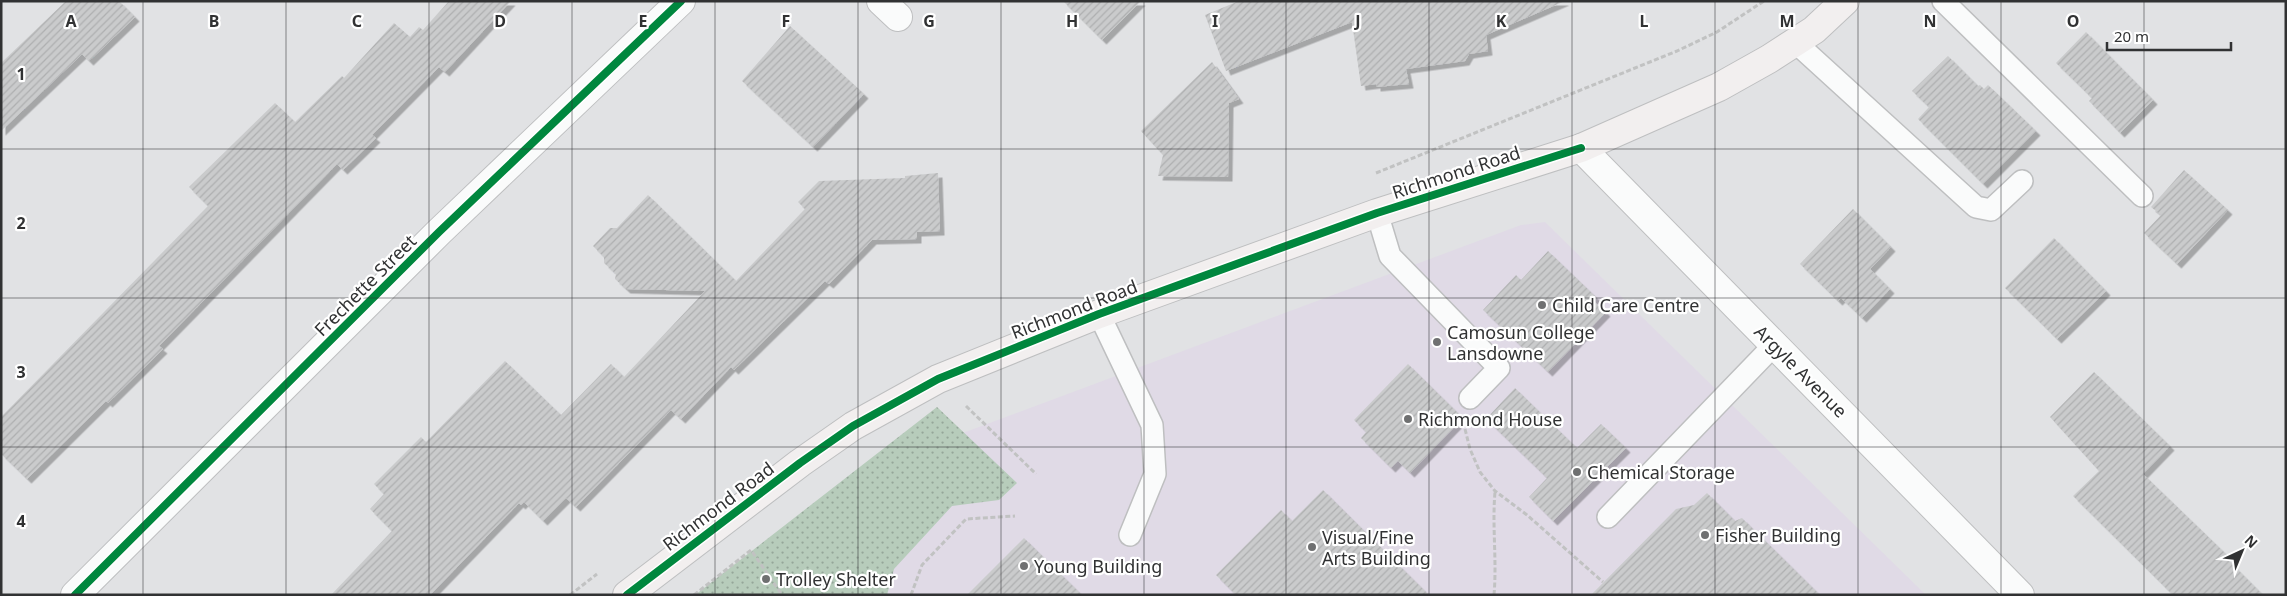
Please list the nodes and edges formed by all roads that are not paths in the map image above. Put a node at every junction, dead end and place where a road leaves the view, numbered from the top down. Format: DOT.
graph roads {
  1 [pos="681,1"];
  2 [pos="1845,1"];
  3 [pos="1943,1"];
  4 [pos="1795,42"];
  5 [pos="1581,148"];
  6 [pos="2022,181"];
  7 [pos="2142,196"];
  8 [pos="1377,213"];
  9 [pos="1099,314"];
  10 [pos="1775,344"];
  11 [pos="1470,398"];
  12 [pos="1608,517"];
  13 [pos="1130,535"];
  14 [pos="75,595"];
  15 [pos="627,595"];
  16 [pos="2020,595"];
  1 -- 14 [label="street, Frechette Street"];
  2 -- 4 [label="main road, Richmond Road"];
  3 -- 7 [label="lane"];
  4 -- 5 [label="main road, Richmond Road"];
  4 -- 6 [label="lane"];
  5 -- 8 [label="main road, Richmond Road"];
  5 -- 10 [label="street, Argyle Avenue"];
  8 -- 9 [label="main road, Richmond Road"];
  8 -- 11 [label="lane"];
  9 -- 13 [label="lane"];
  9 -- 15 [label="main road, Richmond Road"];
  10 -- 12 [label="lane"];
  10 -- 16 [label="street, Argyle Avenue"];
}
